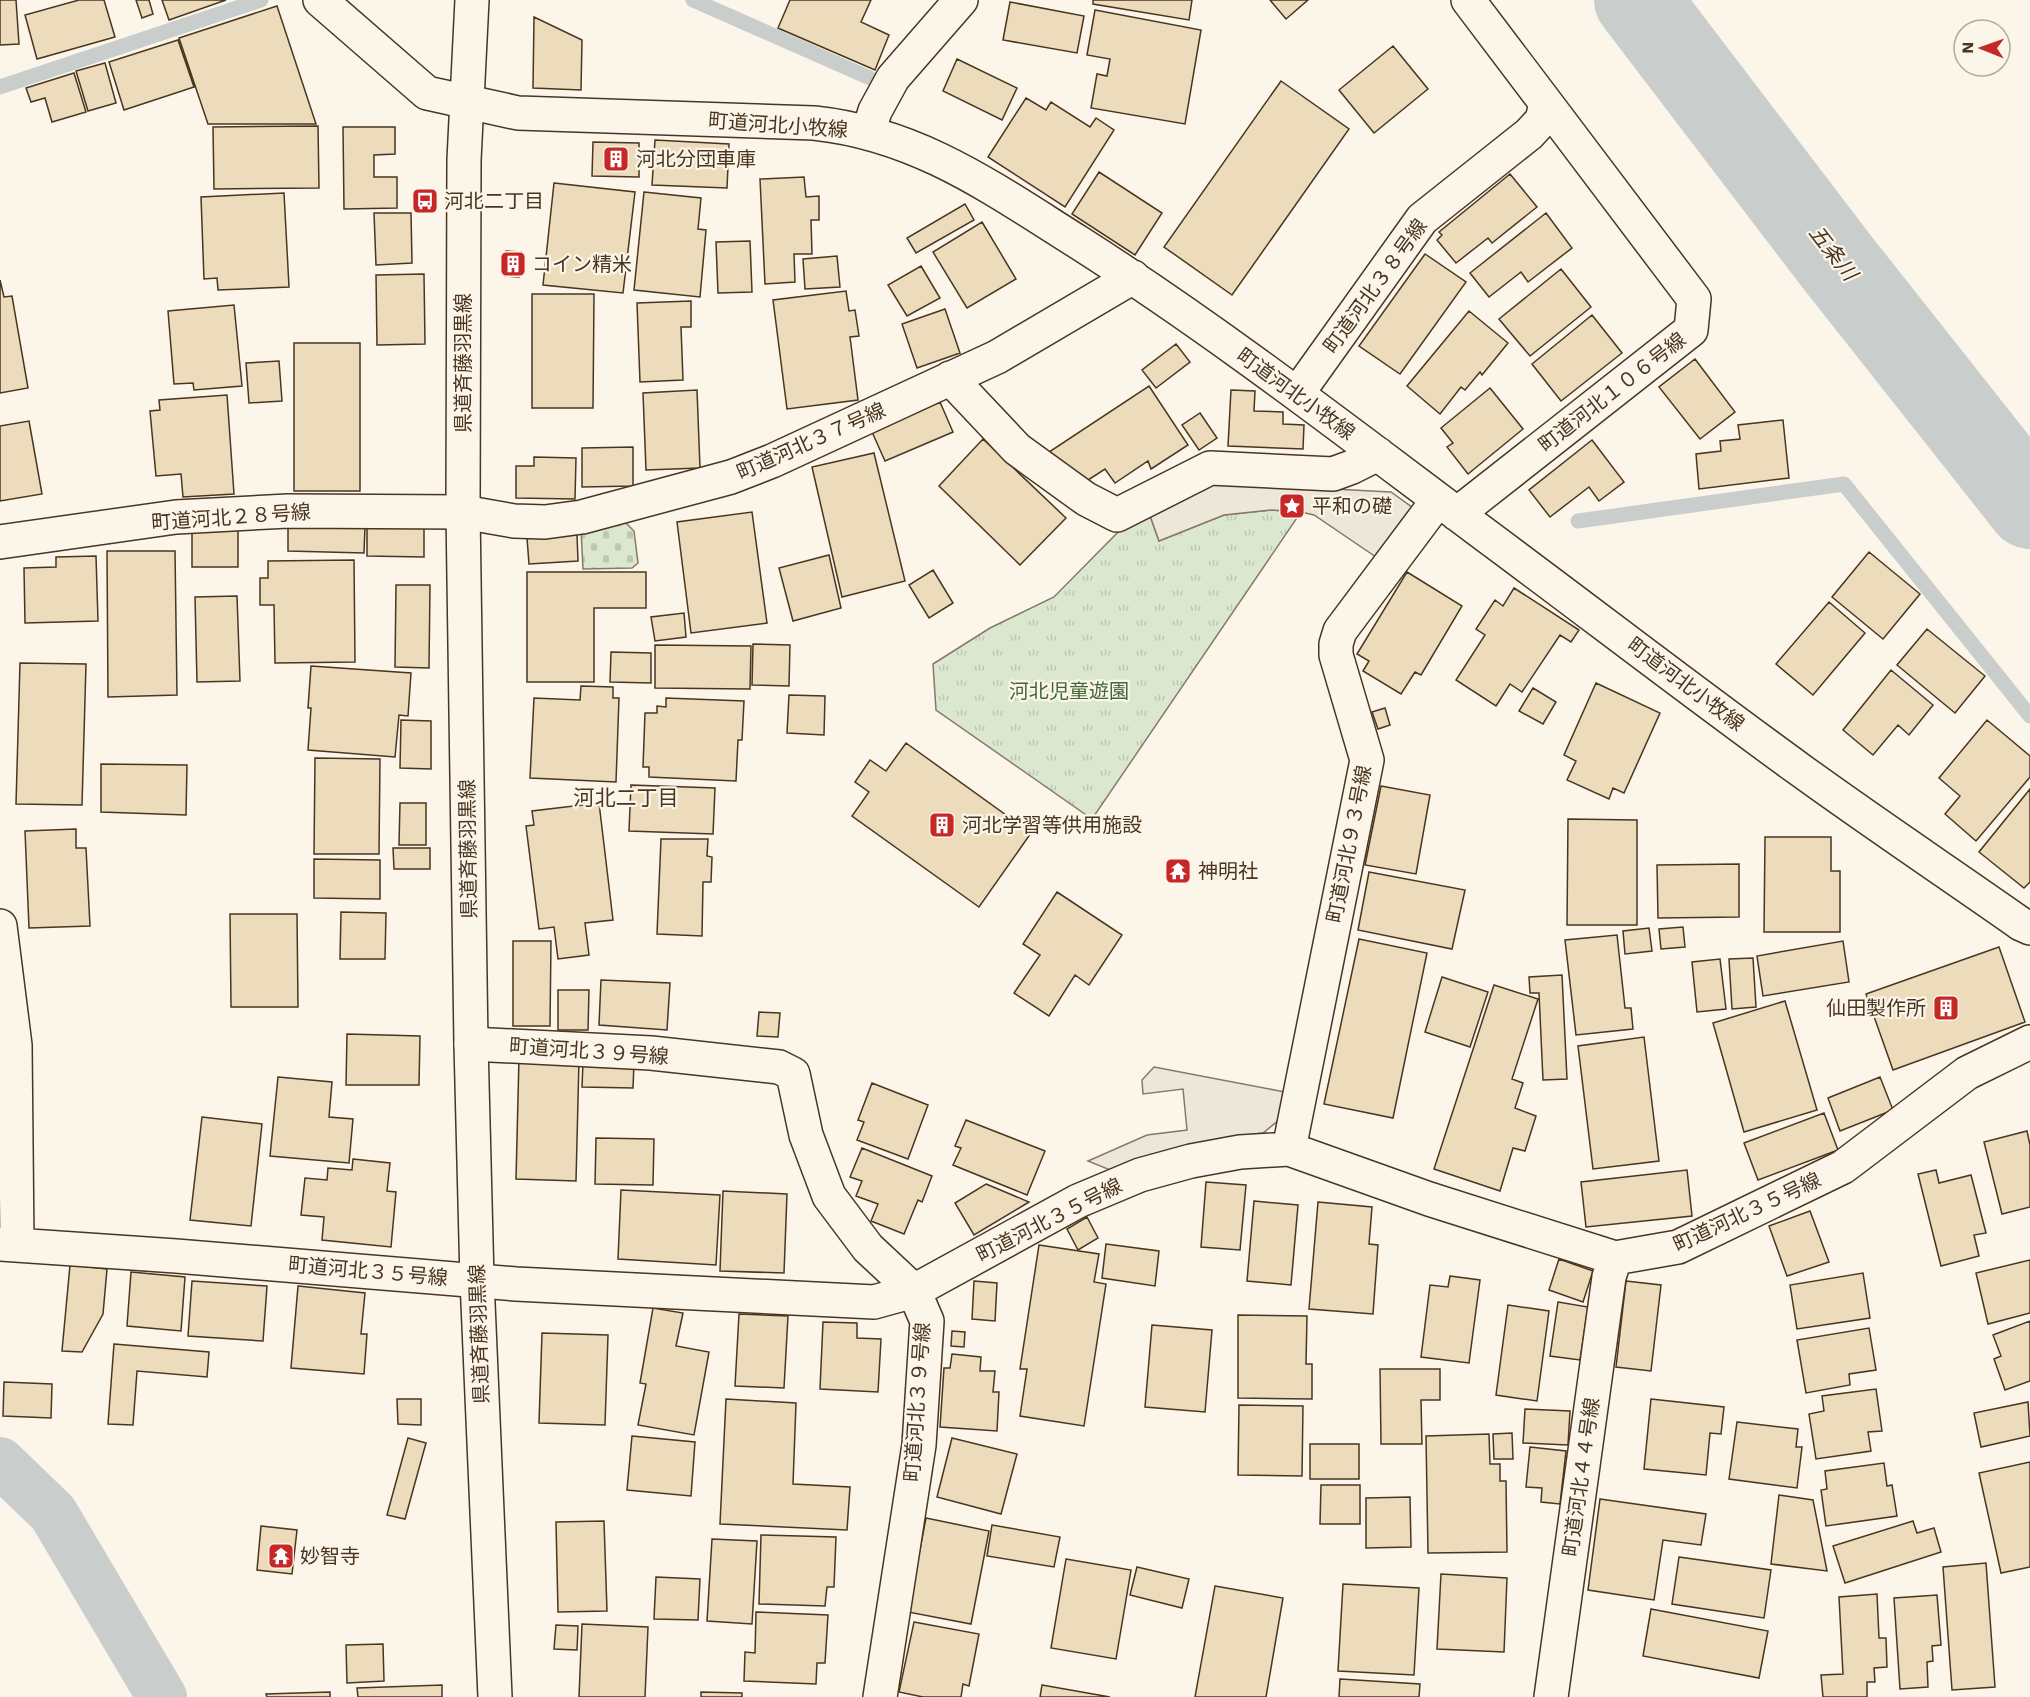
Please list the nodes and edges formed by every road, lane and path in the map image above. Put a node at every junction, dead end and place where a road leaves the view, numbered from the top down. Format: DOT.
graph roads {
  1 [pos="320,0"];
  2 [pos="472,0"];
  3 [pos="961,0"];
  4 [pos="1468,0"];
  5 [pos="466,101"];
  6 [pos="1546,103"];
  7 [pos="868,133"];
  8 [pos="1133,277"];
  9 [pos="950,378"];
  10 [pos="1298,394"];
  11 [pos="1378,454"];
  12 [pos="1447,507"];
  13 [pos="463,512"];
  14 [pos="0,542"];
  15 [pos="0,926"];
  16 [pos="2030,928"];
  17 [pos="2030,1042"];
  18 [pos="471,1044"];
  19 [pos="1289,1149"];
  20 [pos="9,1244"];
  21 [pos="1615,1258"];
  22 [pos="477,1280"];
  23 [pos="914,1291"];
  24 [pos="495,1697"];
  25 [pos="880,1697"];
  26 [pos="1551,1697"];
  1 -- 5 [label="street, 町道河北小牧線"];
  2 -- 5 [label="street, 県道斉藤羽黒線"];
  3 -- 7 [label="street"];
  4 -- 6 [label="street"];
  5 -- 7 [label="street, 町道河北小牧線"];
  5 -- 13 [label="street, 県道斉藤羽黒線"];
  6 -- 10 [label="street, 町道河北３８号線"];
  6 -- 12 [label="street, 町道河北１０６号線"];
  7 -- 8 [label="street, 町道河北小牧線"];
  8 -- 9 [label="street, 町道河北３７号線"];
  8 -- 10 [label="street, 町道河北小牧線"];
  9 -- 11 [label="street"];
  9 -- 13 [label="street, 町道河北３７号線"];
  10 -- 11 [label="street, 町道河北小牧線"];
  11 -- 12 [label="street, 町道河北小牧線"];
  12 -- 16 [label="street, 町道河北小牧線"];
  12 -- 19 [label="street, 町道河北９３号線"];
  13 -- 14 [label="street, 町道河北２８号線"];
  13 -- 18 [label="street, 県道斉藤羽黒線"];
  15 -- 20 [label="street"];
  17 -- 21 [label="street, 町道河北３５号線"];
  18 -- 22 [label="street, 県道斉藤羽黒線"];
  18 -- 23 [label="street, 町道河北３９号線"];
  19 -- 21 [label="street, 町道河北３５号線"];
  19 -- 23 [label="street, 町道河北３５号線"];
  20 -- 22 [label="street, 町道河北３５号線"];
  21 -- 26 [label="street, 町道河北４４号線"];
  22 -- 23 [label="street, 町道河北３５号線"];
  22 -- 24 [label="street, 県道斉藤羽黒線"];
  23 -- 25 [label="street, 町道河北３９号線"];
}
